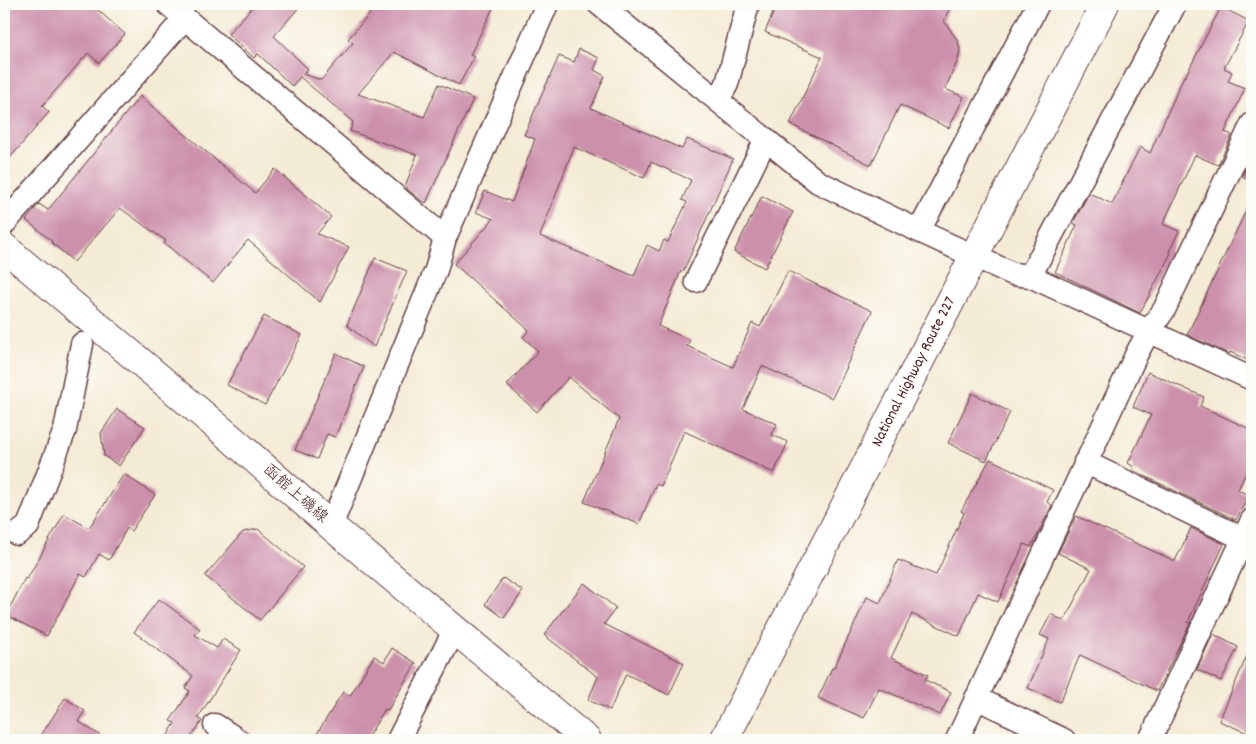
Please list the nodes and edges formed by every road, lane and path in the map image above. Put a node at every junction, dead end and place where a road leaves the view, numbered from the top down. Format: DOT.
graph roads {
  1 [pos="547,4"];
  2 [pos="599,4"];
  3 [pos="748,4"];
  4 [pos="1038,4"];
  5 [pos="1105,4"];
  6 [pos="1174,4"];
  7 [pos="178,9"];
  8 [pos="718,100"];
  9 [pos="1252,124"];
  10 [pos="766,139"];
  11 [pos="4,224"];
  12 [pos="919,231"];
  13 [pos="444,238"];
  14 [pos="4,247"];
  15 [pos="974,256"];
  16 [pos="1030,276"];
  17 [pos="696,281"];
  18 [pos="1149,331"];
  19 [pos="82,344"];
  20 [pos="1252,380"];
  21 [pos="1085,462"];
  22 [pos="331,526"];
  23 [pos="1248,530"];
  24 [pos="17,534"];
  25 [pos="455,629"];
  26 [pos="976,698"];
  27 [pos="215,724"];
  28 [pos="238,740"];
  29 [pos="398,740"];
  30 [pos="588,740"];
  31 [pos="724,740"];
  32 [pos="957,740"];
  33 [pos="1064,740"];
  34 [pos="1150,740"];
  1 -- 13 [label="street"];
  2 -- 8 [label="street"];
  3 -- 8 [label="street"];
  4 -- 12 [label="street"];
  5 -- 15 [label="main road, National Highway Route 227"];
  6 -- 16 [label="street"];
  7 -- 11 [label="street"];
  7 -- 13 [label="street"];
  8 -- 10 [label="street"];
  9 -- 18 [label="street"];
  10 -- 12 [label="street"];
  10 -- 17 [label="street"];
  12 -- 15 [label="street"];
  13 -- 22 [label="street"];
  14 -- 22 [label="main road, 函館上磯線"];
  15 -- 16 [label="street"];
  15 -- 31 [label="main road, National Highway Route 227"];
  16 -- 18 [label="street"];
  18 -- 20 [label="street"];
  18 -- 21 [label="street"];
  19 -- 24 [label="street"];
  21 -- 23 [label="street"];
  21 -- 26 [label="street"];
  22 -- 25 [label="main road, 函館上磯線"];
  23 -- 34 [label="street"];
  25 -- 29 [label="street"];
  25 -- 30 [label="main road, 函館上磯線"];
  26 -- 32 [label="street"];
  26 -- 33 [label="street"];
  27 -- 28 [label="street"];
}
